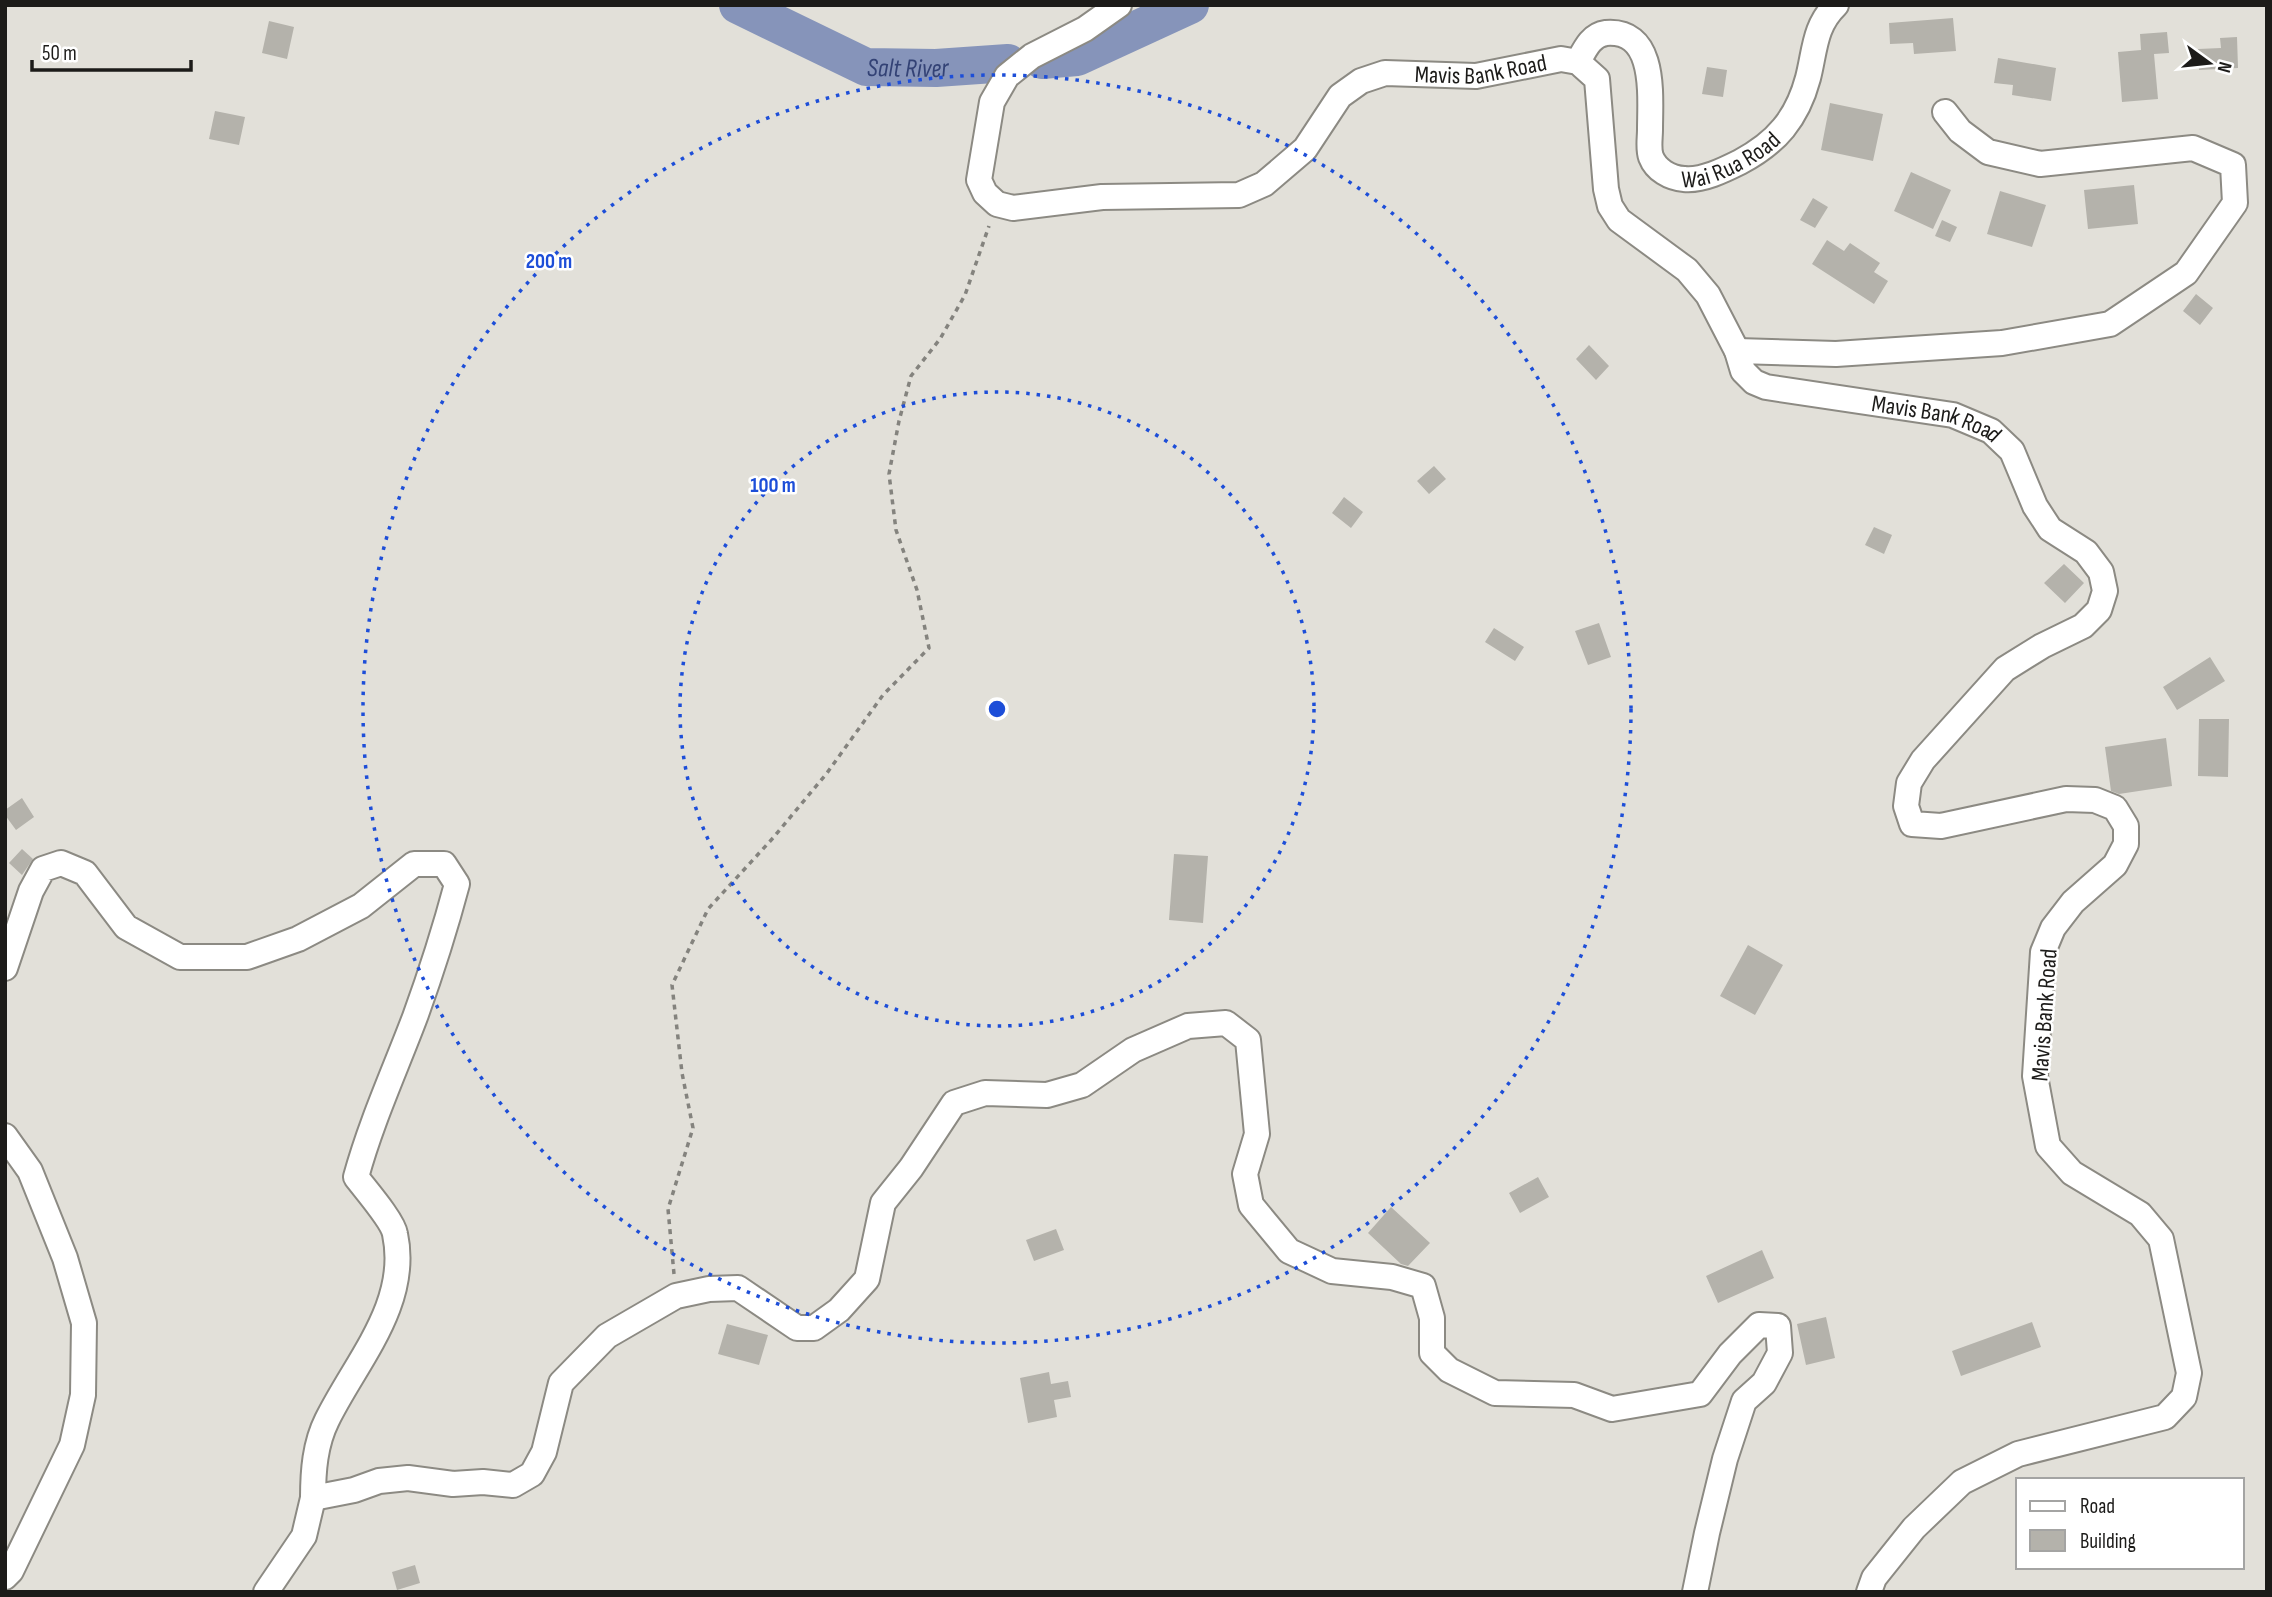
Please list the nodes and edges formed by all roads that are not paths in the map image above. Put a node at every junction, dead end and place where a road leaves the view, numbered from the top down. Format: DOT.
graph roads {
  1 [pos="1119,5"];
  2 [pos="1836,5"];
  3 [pos="1578,62"];
  4 [pos="1945,112"];
  5 [pos="1737,351"];
  6 [pos="5,968"];
  7 [pos="5,1136"];
  8 [pos="313,1498"];
  9 [pos="5,1577"];
  10 [pos="266,1592"];
  11 [pos="1695,1592"];
  12 [pos="1869,1592"];
  1 -- 3 [label="street, Mavis Bank Road"];
  2 -- 3 [label="street, Wai Rua Road"];
  3 -- 5 [label="street, Mavis Bank Road"];
  4 -- 5 [label="street"];
  5 -- 12 [label="street, Mavis Bank Road"];
  6 -- 8 [label="street"];
  7 -- 9 [label="street"];
  8 -- 10 [label="street"];
  8 -- 11 [label="street"];
}
